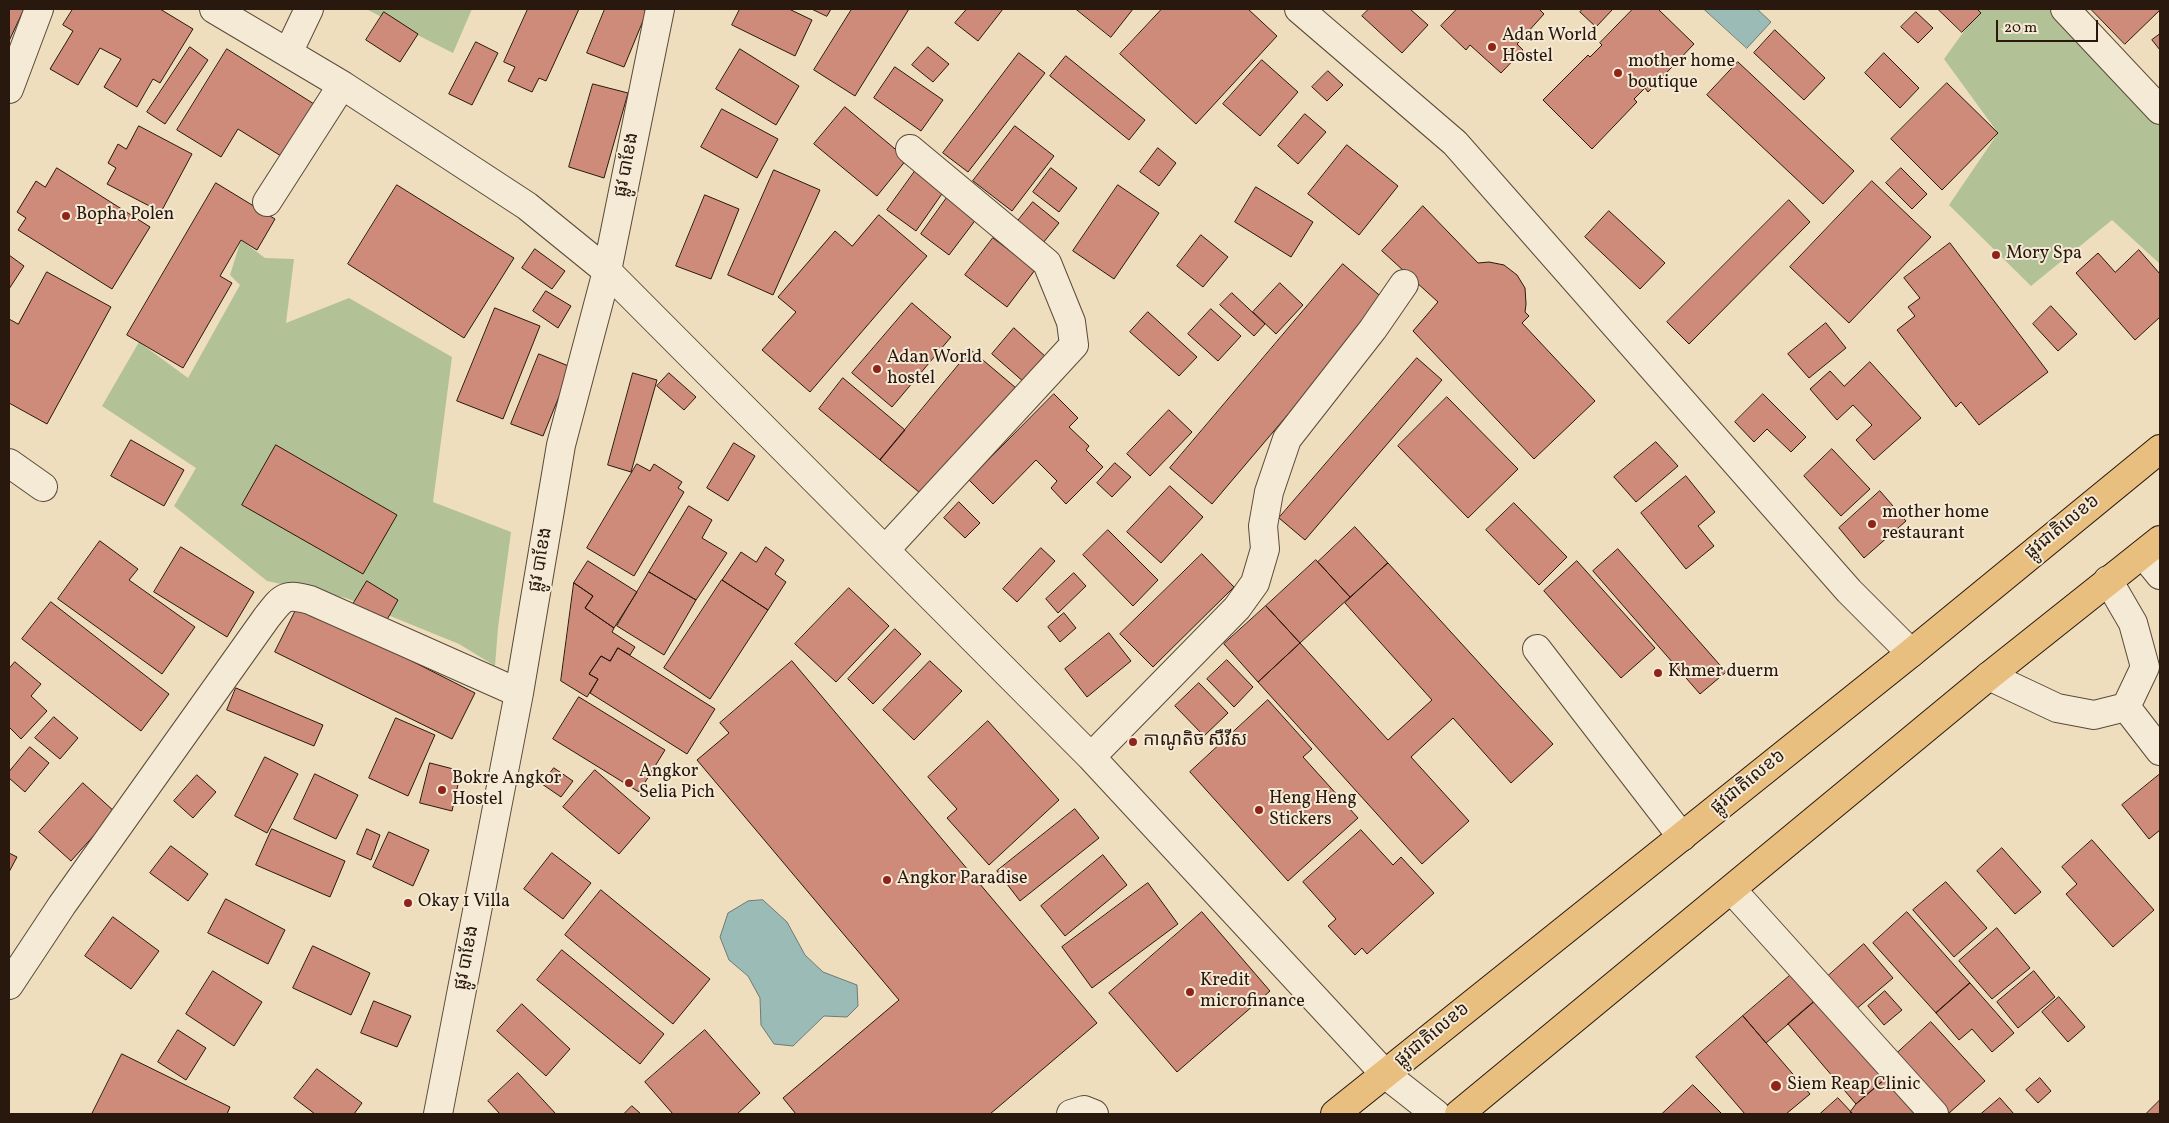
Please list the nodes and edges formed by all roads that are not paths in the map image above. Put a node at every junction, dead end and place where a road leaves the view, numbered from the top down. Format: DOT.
graph roads {
  1 [pos="39,9"];
  2 [pos="214,9"];
  3 [pos="309,9"];
  4 [pos="660,9"];
  5 [pos="1299,9"];
  6 [pos="2066,9"];
  7 [pos="288,52"];
  8 [pos="342,85"];
  9 [pos="9,89"];
  10 [pos="2160,110"];
  11 [pos="910,149"];
  12 [pos="267,202"];
  13 [pos="607,271"];
  14 [pos="1404,284"];
  15 [pos="2160,449"];
  16 [pos="9,463"];
  17 [pos="43,487"];
  18 [pos="2152,547"];
  19 [pos="886,549"];
  20 [pos="2160,575"];
  21 [pos="2108,580"];
  22 [pos="1537,649"];
  23 [pos="1911,653"];
  24 [pos="1988,676"];
  25 [pos="519,693"];
  26 [pos="2126,707"];
  27 [pos="2160,751"];
  28 [pos="1091,756"];
  29 [pos="1682,837"];
  30 [pos="1732,890"];
  31 [pos="9,985"];
  32 [pos="1386,1074"];
  33 [pos="438,1114"];
  34 [pos="1071,1114"];
  35 [pos="1094,1114"];
  36 [pos="1335,1114"];
  37 [pos="1436,1114"];
  38 [pos="1459,1114"];
  39 [pos="1934,1114"];
  1 -- 9 [label="street"];
  2 -- 7 [label="street"];
  3 -- 7 [label="street"];
  4 -- 13 [label="street, ផ្លូវ បាខែង"];
  5 -- 23 [label="street"];
  6 -- 10 [label="street"];
  7 -- 8 [label="street"];
  8 -- 12 [label="street"];
  8 -- 13 [label="street"];
  11 -- 19 [label="street"];
  13 -- 19 [label="street"];
  13 -- 25 [label="street, ផ្លូវ បាខែង"];
  14 -- 28 [label="street"];
  15 -- 23 [label="main road, ផ្លូវជាតិលេខ៦"];
  16 -- 17 [label="street"];
  18 -- 20 [label="street"];
  18 -- 21 [label="main road"];
  19 -- 28 [label="street"];
  21 -- 24 [label="main road"];
  21 -- 26 [label="street"];
  22 -- 29 [label="street"];
  23 -- 29 [label="main road, ផ្លូវជាតិលេខ៦"];
  24 -- 26 [label="street"];
  24 -- 30 [label="main road"];
  25 -- 31 [label="street"];
  25 -- 33 [label="street, ផ្លូវ បាខែង"];
  26 -- 27 [label="street"];
  28 -- 32 [label="street"];
  29 -- 32 [label="main road, ផ្លូវជាតិលេខ៦"];
  30 -- 38 [label="main road"];
  30 -- 39 [label="street"];
  32 -- 36 [label="main road, ផ្លូវជាតិលេខ៦"];
  32 -- 37 [label="street"];
  34 -- 35 [label="street"];
}
